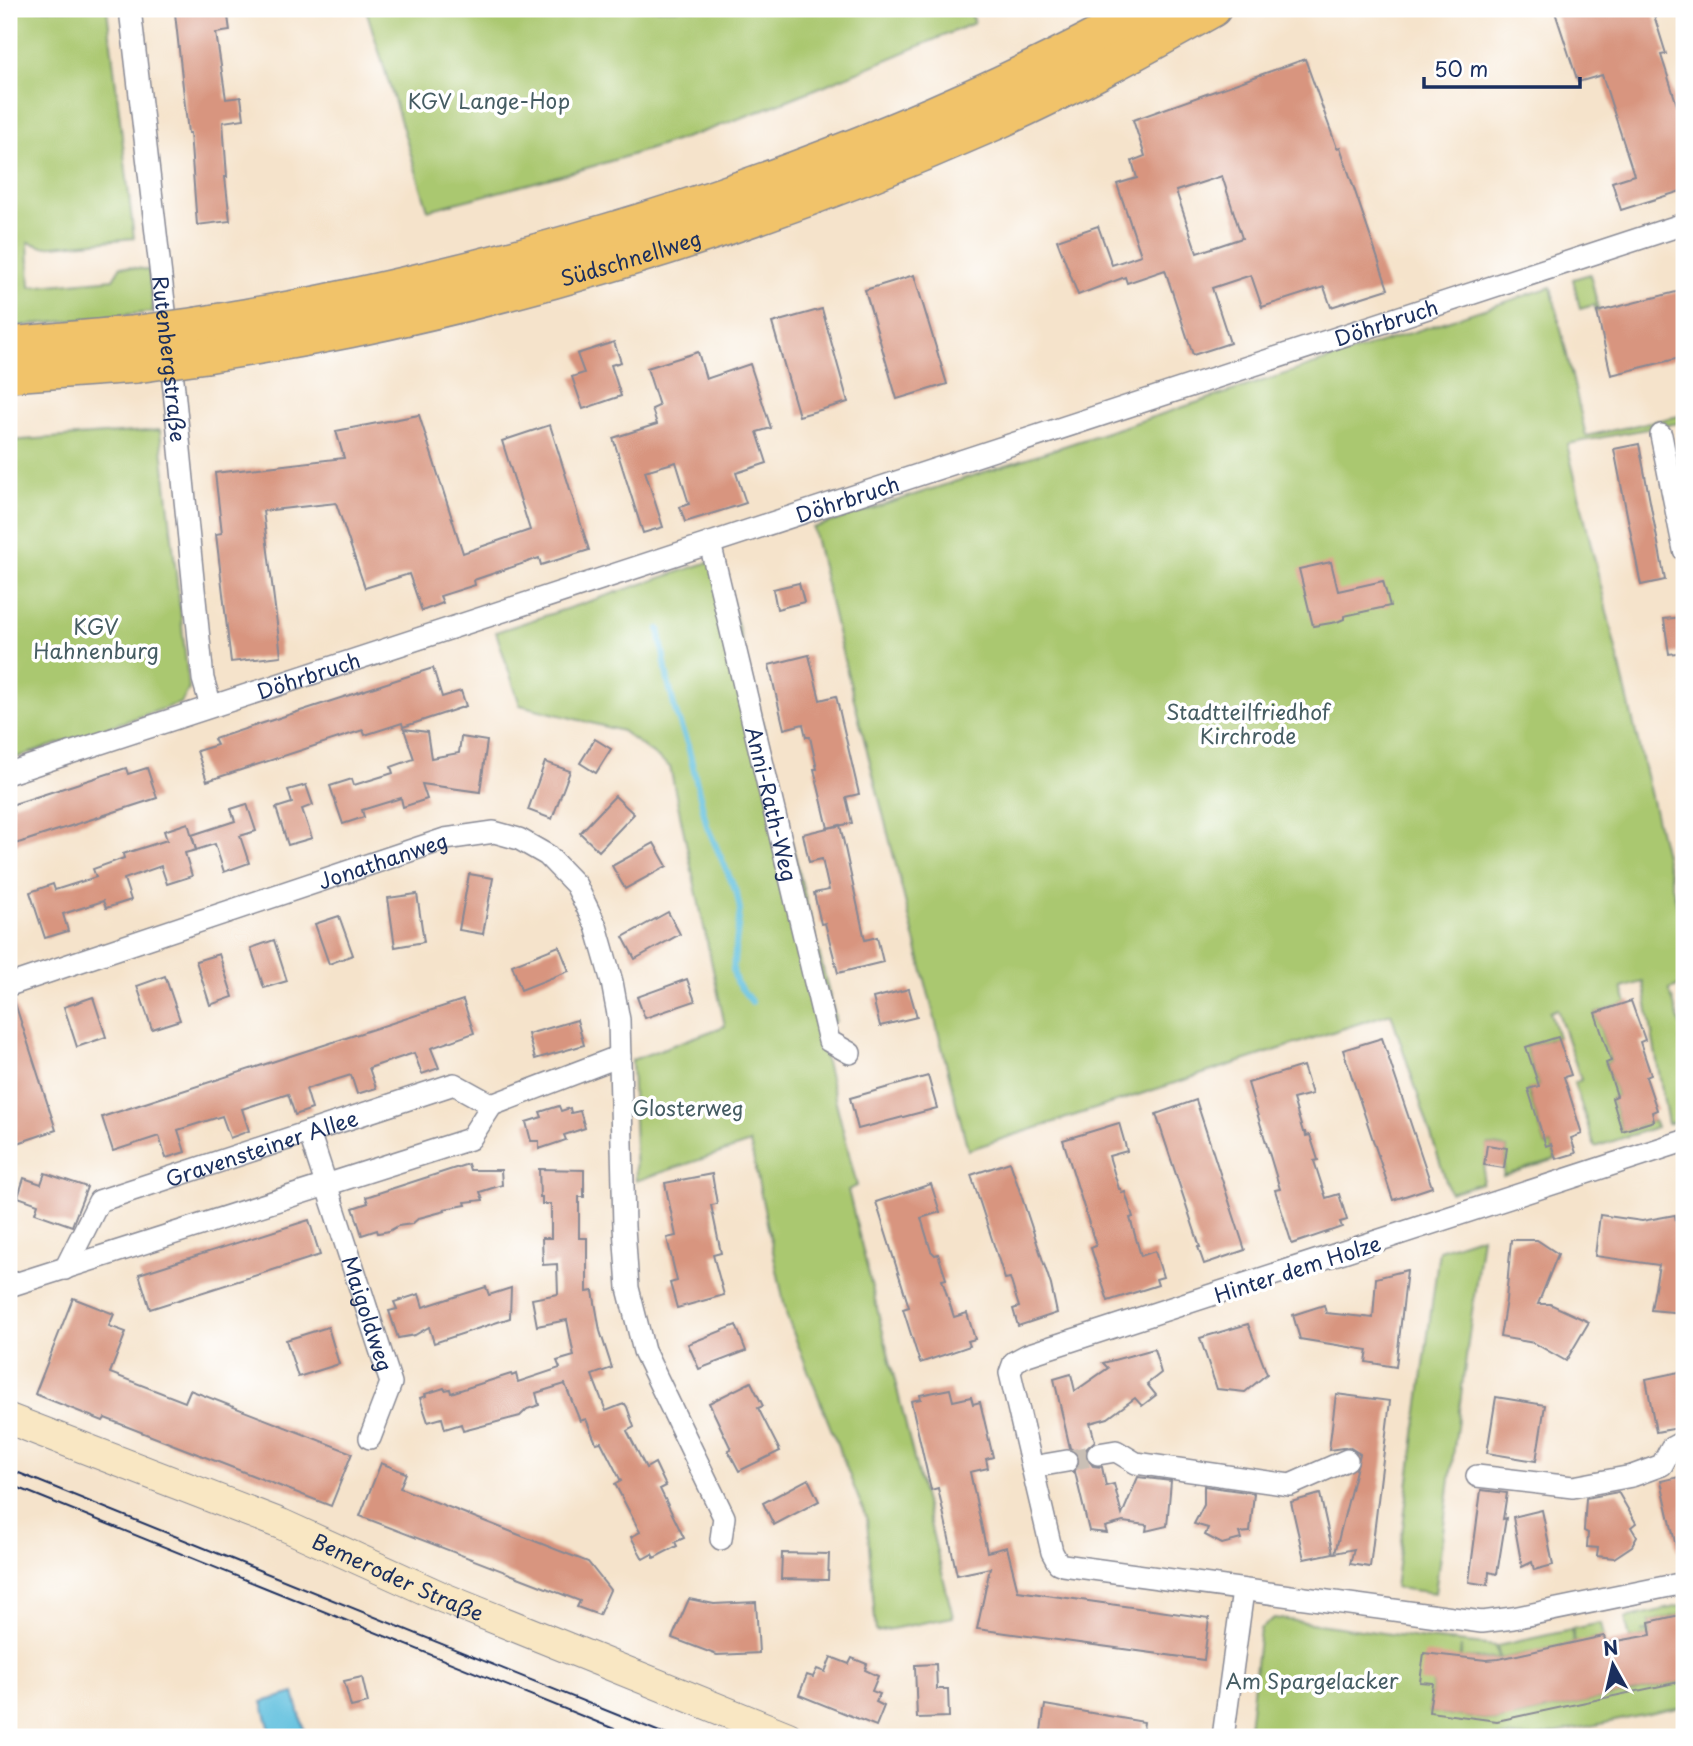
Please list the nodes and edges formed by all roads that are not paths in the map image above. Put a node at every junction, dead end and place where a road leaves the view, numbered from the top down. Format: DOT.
graph roads {
  1 [pos="130,9"];
  2 [pos="1147,9"];
  3 [pos="1213,9"];
  4 [pos="1684,224"];
  5 [pos="202,340"];
  6 [pos="9,345"];
  7 [pos="133,349"];
  8 [pos="9,374"];
  9 [pos="1661,435"];
  10 [pos="1681,515"];
  11 [pos="710,544"];
  12 [pos="1684,550"];
  13 [pos="211,706"];
  14 [pos="9,773"];
  15 [pos="9,985"];
  16 [pos="850,1053"];
  17 [pos="620,1056"];
  18 [pos="492,1105"];
  19 [pos="309,1132"];
  20 [pos="1684,1141"];
  21 [pos="327,1185"];
  22 [pos="65,1269"];
  23 [pos="9,1286"];
  24 [pos="9,1419"];
  25 [pos="370,1438"];
  26 [pos="1684,1441"];
  27 [pos="1098,1454"];
  28 [pos="1347,1460"];
  29 [pos="1067,1461"];
  30 [pos="1032,1467"];
  31 [pos="1477,1476"];
  32 [pos="721,1539"];
  33 [pos="1684,1583"];
  34 [pos="1243,1591"];
  35 [pos="788,1737"];
  36 [pos="1223,1737"];
  1 -- 13 [label="street, Rutenbergstraße"];
  2 -- 5 [label="highway, Südschnellweg"];
  3 -- 5 [label="highway, Südschnellweg"];
  4 -- 11 [label="street, Döhrbruch"];
  5 -- 7 [label="highway, Südschnellweg, bridge"];
  6 -- 7 [label="highway, Südschnellweg"];
  7 -- 8 [label="highway, Südschnellweg"];
  9 -- 10 [label="street"];
  10 -- 12 [label="street"];
  11 -- 13 [label="street, Döhrbruch"];
  11 -- 16 [label="street, Anni-Rath-Weg"];
  13 -- 14 [label="street, Döhrbruch"];
  15 -- 17 [label="street, Jonathanweg"];
  17 -- 18 [label="street"];
  17 -- 32 [label="street"];
  18 -- 19 [label="street, Gravensteiner Allee"];
  18 -- 21 [label="street"];
  19 -- 21 [label="street, Maigoldweg"];
  19 -- 22 [label="street, Gravensteiner Allee"];
  20 -- 30 [label="street, Hinter dem Holze"];
  21 -- 22 [label="street"];
  21 -- 25 [label="street, Maigoldweg"];
  22 -- 23 [label="street"];
  24 -- 35 [label="main road, Bemeroder Straße"];
  26 -- 31 [label="street"];
  27 -- 28 [label="street"];
  29 -- 30 [label="street"];
  30 -- 34 [label="street, Hinter dem Holze"];
  33 -- 34 [label="street, Hinter dem Holze"];
  34 -- 36 [label="street"];
}
